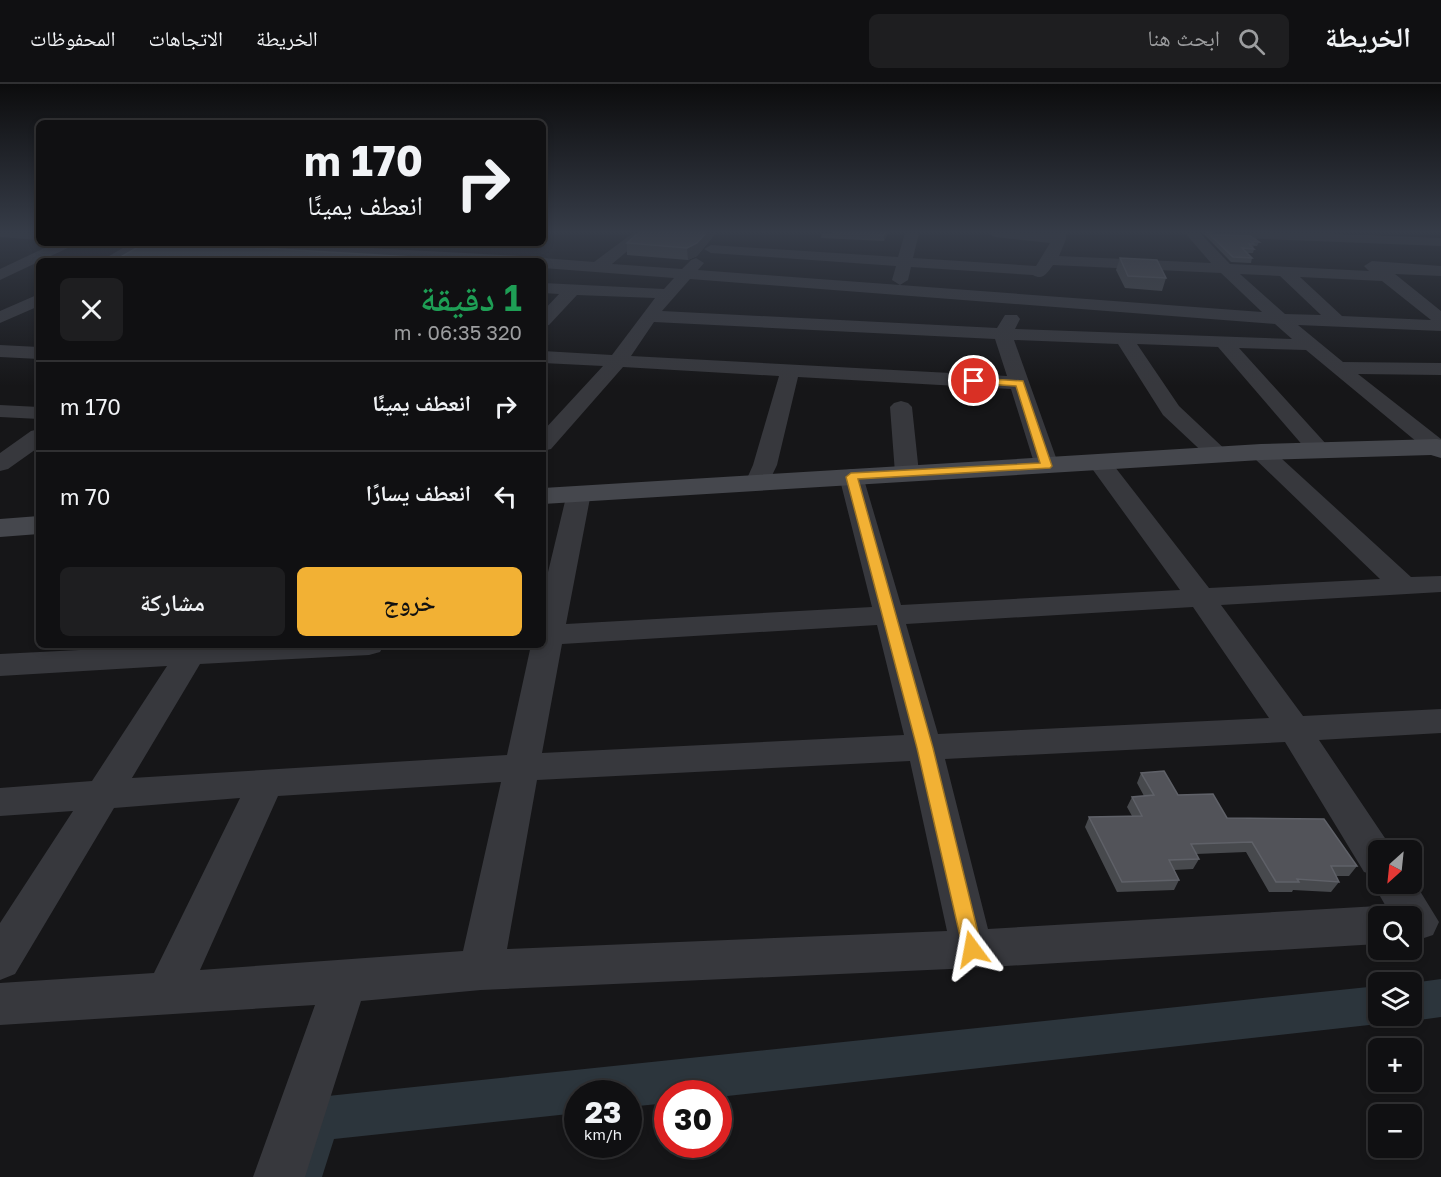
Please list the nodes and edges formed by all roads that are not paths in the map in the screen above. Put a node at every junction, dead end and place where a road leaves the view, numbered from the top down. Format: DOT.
graph roads {
  1 [pos="676,284"];
  2 [pos="807,284"];
  3 [pos="838,284"];
  4 [pos="899,284"];
  5 [pos="1031,284"];
  6 [pos="1240,284"];
  7 [pos="1298,284"];
  8 [pos="1399,284"];
  9 [pos="546,288"];
  10 [pos="898,288"];
  11 [pos="573,289"];
  12 [pos="668,294"];
  13 [pos="1020,298"];
  14 [pos="36,300"];
  15 [pos="1434,308"];
  16 [pos="649,316"];
  17 [pos="0,318"];
  18 [pos="546,318"];
  19 [pos="1279,319"];
  20 [pos="1441,319"];
  21 [pos="1337,321"];
  22 [pos="790,323"];
  23 [pos="1441,326"];
  24 [pos="1003,334"];
  25 [pos="1125,340"];
  26 [pos="1224,343"];
  27 [pos="1312,345"];
  28 [pos="0,351"];
  29 [pos="36,353"];
  30 [pos="546,357"];
  31 [pos="616,362"];
  32 [pos="1338,368"];
  33 [pos="1441,369"];
  34 [pos="790,371"];
  35 [pos="1020,383"];
  36 [pos="901,407"];
  37 [pos="0,411"];
  38 [pos="36,413"];
  39 [pos="36,438"];
  40 [pos="546,438"];
  41 [pos="1440,448"];
  42 [pos="1318,450"];
  43 [pos="1261,452"];
  44 [pos="1219,455"];
  45 [pos="0,464"];
  46 [pos="1100,464"];
  47 [pos="1047,466"];
  48 [pos="907,473"];
  49 [pos="851,477"];
  50 [pos="757,483"];
  51 [pos="579,493"];
  52 [pos="546,496"];
  53 [pos="36,525"];
  54 [pos="0,528"];
  55 [pos="1441,584"];
  56 [pos="1404,586"];
  57 [pos="1201,598"];
  58 [pos="889,615"];
  59 [pos="546,631"];
  60 [pos="546,635"];
  61 [pos="263,648"];
  62 [pos="543,648"];
  63 [pos="193,650"];
  64 [pos="10,664"];
  65 [pos="0,687"];
  66 [pos="1441,722"];
  67 [pos="1295,730"];
  68 [pos="925,748"];
  69 [pos="523,768"];
  70 [pos="266,783"];
  71 [pos="102,794"];
  72 [pos="0,802"];
  73 [pos="1368,844"];
  74 [pos="1368,926"];
  75 [pos="972,949"];
  76 [pos="0,960"];
  77 [pos="481,970"];
  78 [pos="345,982"];
  79 [pos="167,994"];
  80 [pos="0,1004"];
  81 [pos="279,1177"];
  1 -- 12 [label="street"];
  2 -- 22 [label="street"];
  3 -- 10 [label="street"];
  4 -- 10 [label="street"];
  5 -- 13 [label="street"];
  6 -- 19 [label="street"];
  7 -- 21 [label="street"];
  8 -- 15 [label="street"];
  9 -- 11 [label="street"];
  10 -- 13 [label="street"];
  11 -- 12 [label="street"];
  11 -- 18 [label="street"];
  12 -- 16 [label="street"];
  13 -- 19 [label="street"];
  13 -- 24 [label="street"];
  14 -- 17 [label="street"];
  15 -- 20 [label="street"];
  16 -- 22 [label="street"];
  16 -- 31 [label="street"];
  19 -- 21 [label="street"];
  19 -- 27 [label="street"];
  21 -- 23 [label="street"];
  22 -- 24 [label="street"];
  24 -- 25 [label="street"];
  24 -- 35 [label="street"];
  25 -- 26 [label="street"];
  25 -- 44 [label="street"];
  26 -- 27 [label="street"];
  26 -- 42 [label="street"];
  27 -- 32 [label="street"];
  28 -- 29 [label="street"];
  30 -- 31 [label="street"];
  31 -- 34 [label="street"];
  31 -- 40 [label="street"];
  32 -- 33 [label="street"];
  32 -- 41 [label="street"];
  34 -- 35 [label="street"];
  34 -- 50 [label="street"];
  35 -- 47 [label="street"];
  36 -- 48 [label="street"];
  37 -- 38 [label="street"];
  39 -- 45 [label="street"];
  41 -- 42 [label="street"];
  42 -- 43 [label="street"];
  43 -- 44 [label="street"];
  43 -- 56 [label="street"];
  44 -- 46 [label="street"];
  46 -- 47 [label="street"];
  46 -- 57 [label="street"];
  47 -- 48 [label="street"];
  48 -- 49 [label="street"];
  49 -- 50 [label="street"];
  49 -- 58 [label="street"];
  50 -- 51 [label="street"];
  51 -- 52 [label="street"];
  51 -- 59 [label="street"];
  53 -- 54 [label="street"];
  55 -- 56 [label="street"];
  56 -- 57 [label="street"];
  57 -- 58 [label="street"];
  57 -- 67 [label="street"];
  58 -- 60 [label="street"];
  58 -- 68 [label="street"];
  61 -- 63 [label="street"];
  62 -- 69 [label="street"];
  63 -- 64 [label="street"];
  63 -- 71 [label="street"];
  64 -- 65 [label="street"];
  66 -- 67 [label="street"];
  67 -- 68 [label="street"];
  67 -- 73 [label="street"];
  68 -- 69 [label="street"];
  68 -- 75 [label="street"];
  69 -- 70 [label="street"];
  69 -- 77 [label="street"];
  70 -- 71 [label="street"];
  70 -- 79 [label="street"];
  71 -- 72 [label="street"];
  71 -- 76 [label="street"];
  74 -- 75 [label="street"];
  75 -- 77 [label="street"];
  77 -- 78 [label="street"];
  78 -- 79 [label="street"];
  78 -- 81 [label="street"];
  79 -- 80 [label="street"];
}
